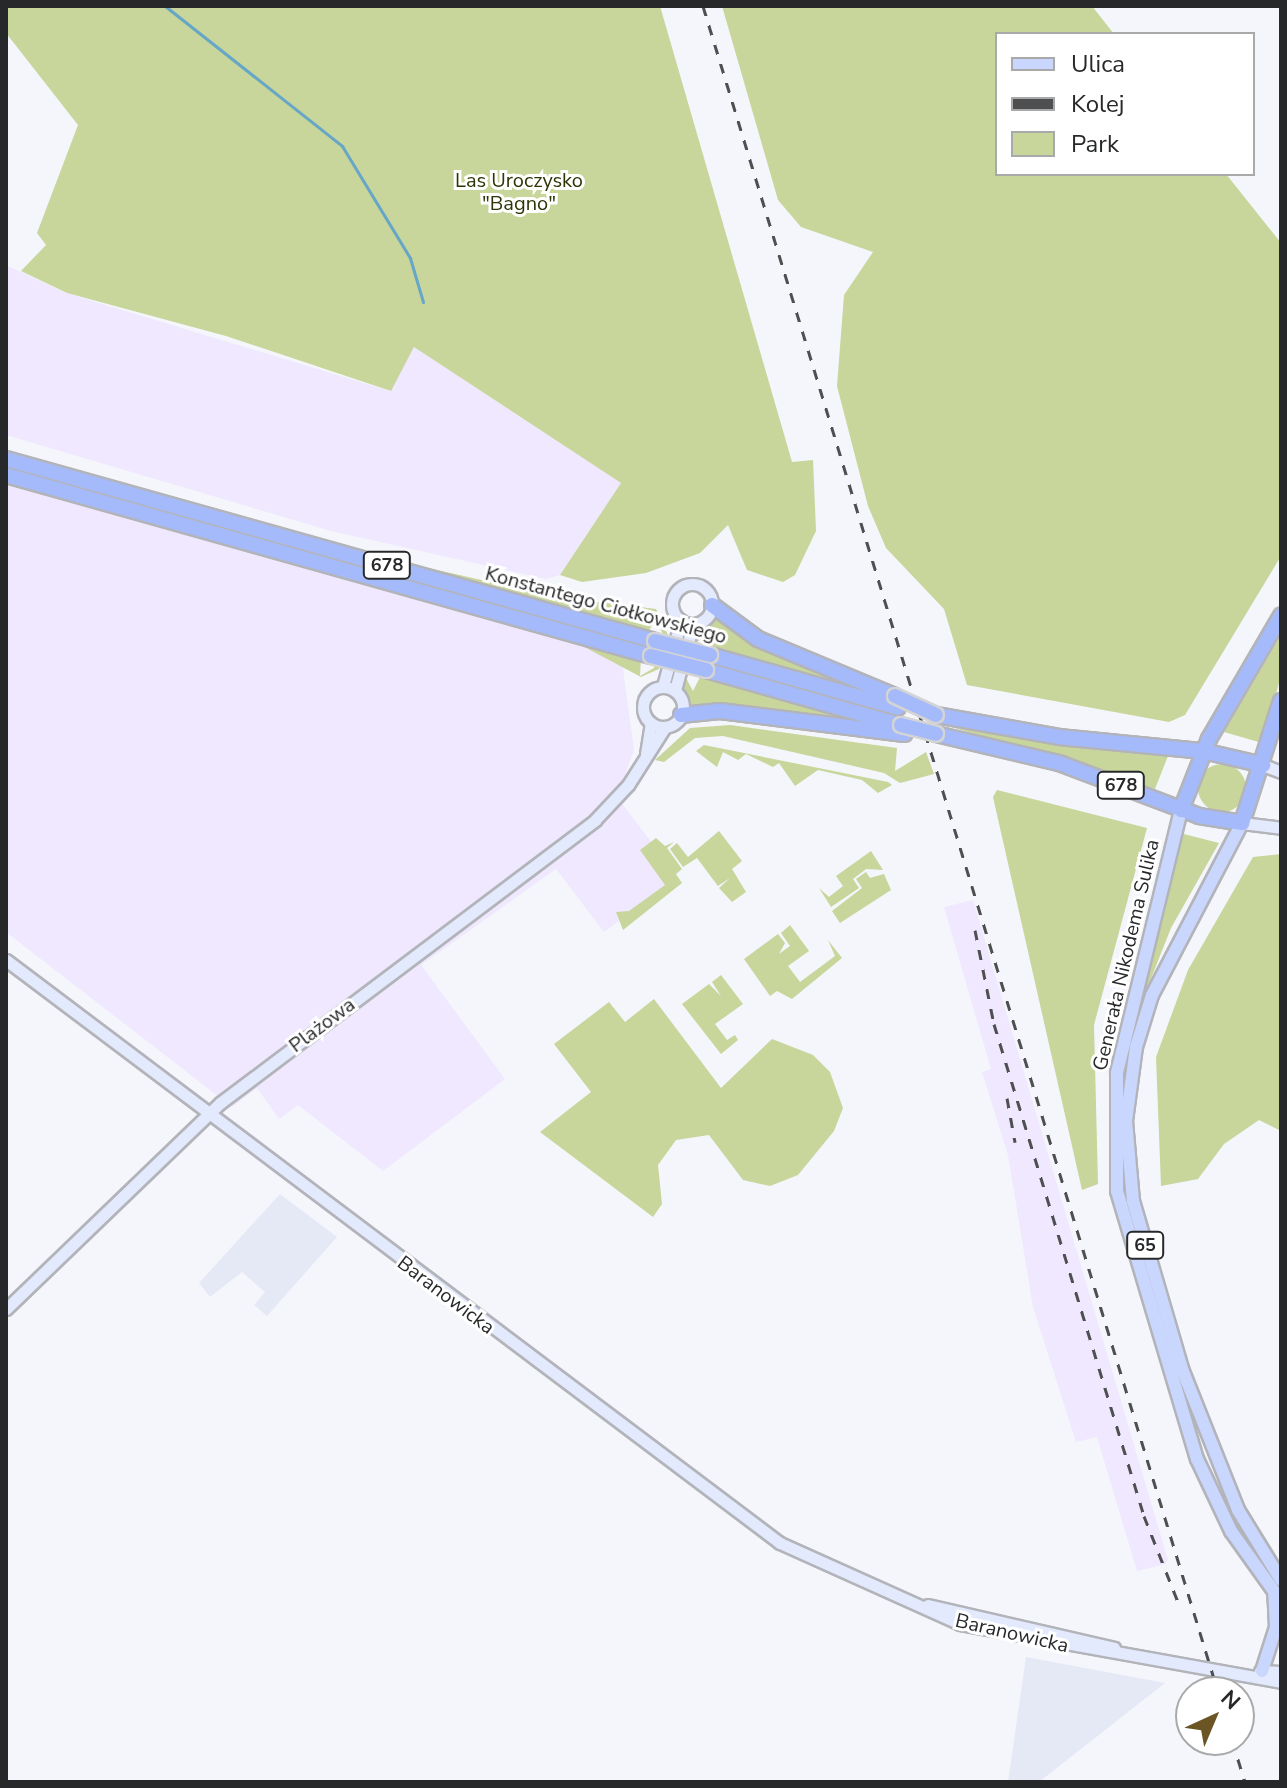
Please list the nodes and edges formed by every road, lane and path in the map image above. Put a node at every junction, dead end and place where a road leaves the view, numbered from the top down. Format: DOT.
graph roads {
  1 [pos="6,459"];
  2 [pos="6,475"];
  3 [pos="712,605"];
  4 [pos="1281,616"];
  5 [pos="687,622"];
  6 [pos="653,648"];
  7 [pos="708,662"];
  8 [pos="669,688"];
  9 [pos="1281,701"];
  10 [pos="896,702"];
  11 [pos="681,715"];
  12 [pos="651,723"];
  13 [pos="665,727"];
  14 [pos="903,729"];
  15 [pos="1203,751"];
  16 [pos="646,754"];
  17 [pos="1263,765"];
  18 [pos="1281,772"];
  19 [pos="1181,810"];
  20 [pos="1242,823"];
  21 [pos="1281,828"];
  22 [pos="6,960"];
  23 [pos="206,1116"];
  24 [pos="6,1309"];
  25 [pos="1281,1580"];
  26 [pos="1278,1597"];
  27 [pos="1257,1672"];
  28 [pos="1281,1672"];
  29 [pos="1281,1682"];
  1 -- 6 [label="highway, Konstantego Ciołkowskiego / 678"];
  2 -- 6 [label="highway, Konstantego Ciołkowskiego / 678"];
  3 -- 5 [label="street"];
  3 -- 5 [label="street"];
  3 -- 10 [label="highway"];
  4 -- 15 [label="highway, 65"];
  5 -- 8 [label="street"];
  6 -- 7 [label="highway, Konstantego Ciołkowskiego / 678, bridge"];
  7 -- 10 [label="highway, Konstantego Ciołkowskiego / 678"];
  7 -- 14 [label="highway, Konstantego Ciołkowskiego / 678"];
  8 -- 11 [label="street"];
  8 -- 12 [label="street, Plażowa"];
  9 -- 17 [label="highway, 65"];
  10 -- 15 [label="highway, Konstantego Ciołkowskiego / 678, bridge"];
  11 -- 13 [label="street, Plażowa"];
  11 -- 14 [label="highway"];
  12 -- 13 [label="street"];
  12 -- 16 [label="street, Plażowa"];
  13 -- 16 [label="street, Plażowa"];
  14 -- 19 [label="highway, 678, bridge"];
  15 -- 17 [label="highway, 678"];
  15 -- 19 [label="highway, 65"];
  16 -- 23 [label="street, Plażowa"];
  17 -- 18 [label="street"];
  17 -- 20 [label="highway, 65"];
  19 -- 20 [label="highway, 678"];
  19 -- 26 [label="main road, Generała Nikodema Sulika / 65"];
  20 -- 21 [label="street"];
  20 -- 25 [label="main road, Generała Nikodema Sulika / 65"];
  22 -- 23 [label="street, Baranowicka"];
  23 -- 24 [label="street, Plażowa"];
  23 -- 27 [label="street, Baranowicka"];
  26 -- 27 [label="main road"];
  27 -- 28 [label="street"];
  27 -- 29 [label="street"];
}
